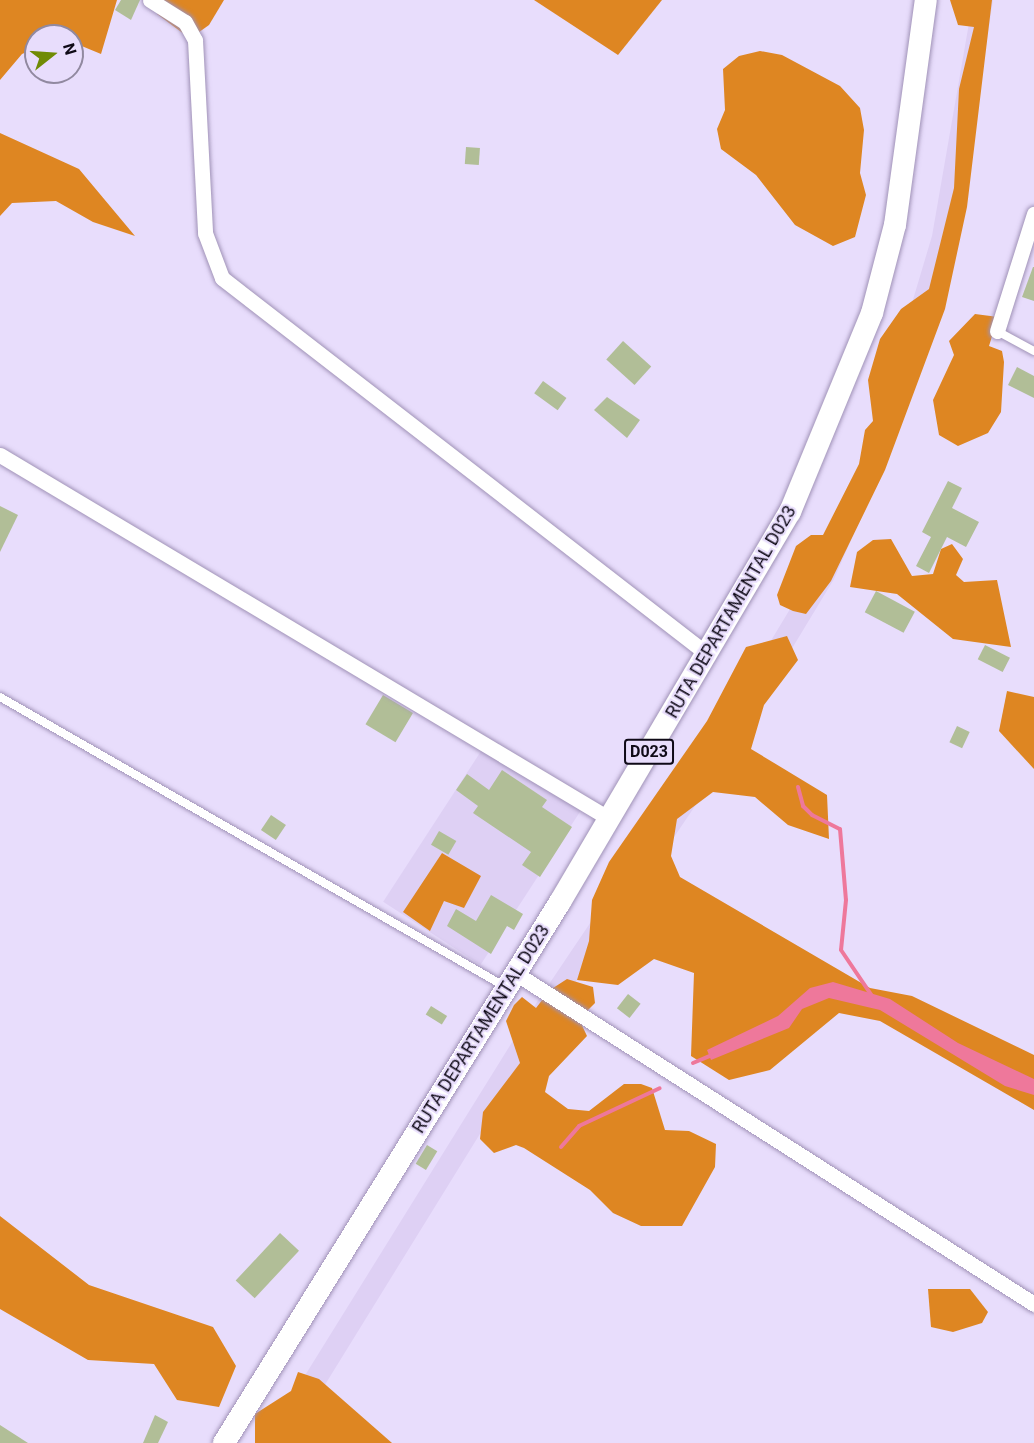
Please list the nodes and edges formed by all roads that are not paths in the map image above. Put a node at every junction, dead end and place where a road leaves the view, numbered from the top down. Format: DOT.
graph roads {
  1 [pos="150,0"];
  2 [pos="926,0"];
  3 [pos="1034,214"];
  4 [pos="997,331"];
  5 [pos="1034,351"];
  6 [pos="0,455"];
  7 [pos="707,654"];
  8 [pos="0,697"];
  9 [pos="610,819"];
  10 [pos="510,980"];
  11 [pos="1034,1304"];
  12 [pos="224,1443"];
  1 -- 7 [label="street"];
  2 -- 7 [label="main road, RUTA DEPARTAMENTAL D023 / D023"];
  3 -- 4 [label="street"];
  4 -- 5 [label="lane"];
  6 -- 9 [label="street"];
  7 -- 9 [label="main road, RUTA DEPARTAMENTAL D023 / D023"];
  8 -- 10 [label="lane"];
  9 -- 10 [label="main road, RUTA DEPARTAMENTAL D023 / D023"];
  10 -- 11 [label="street"];
  10 -- 12 [label="main road, RUTA DEPARTAMENTAL D023 / D023"];
}
